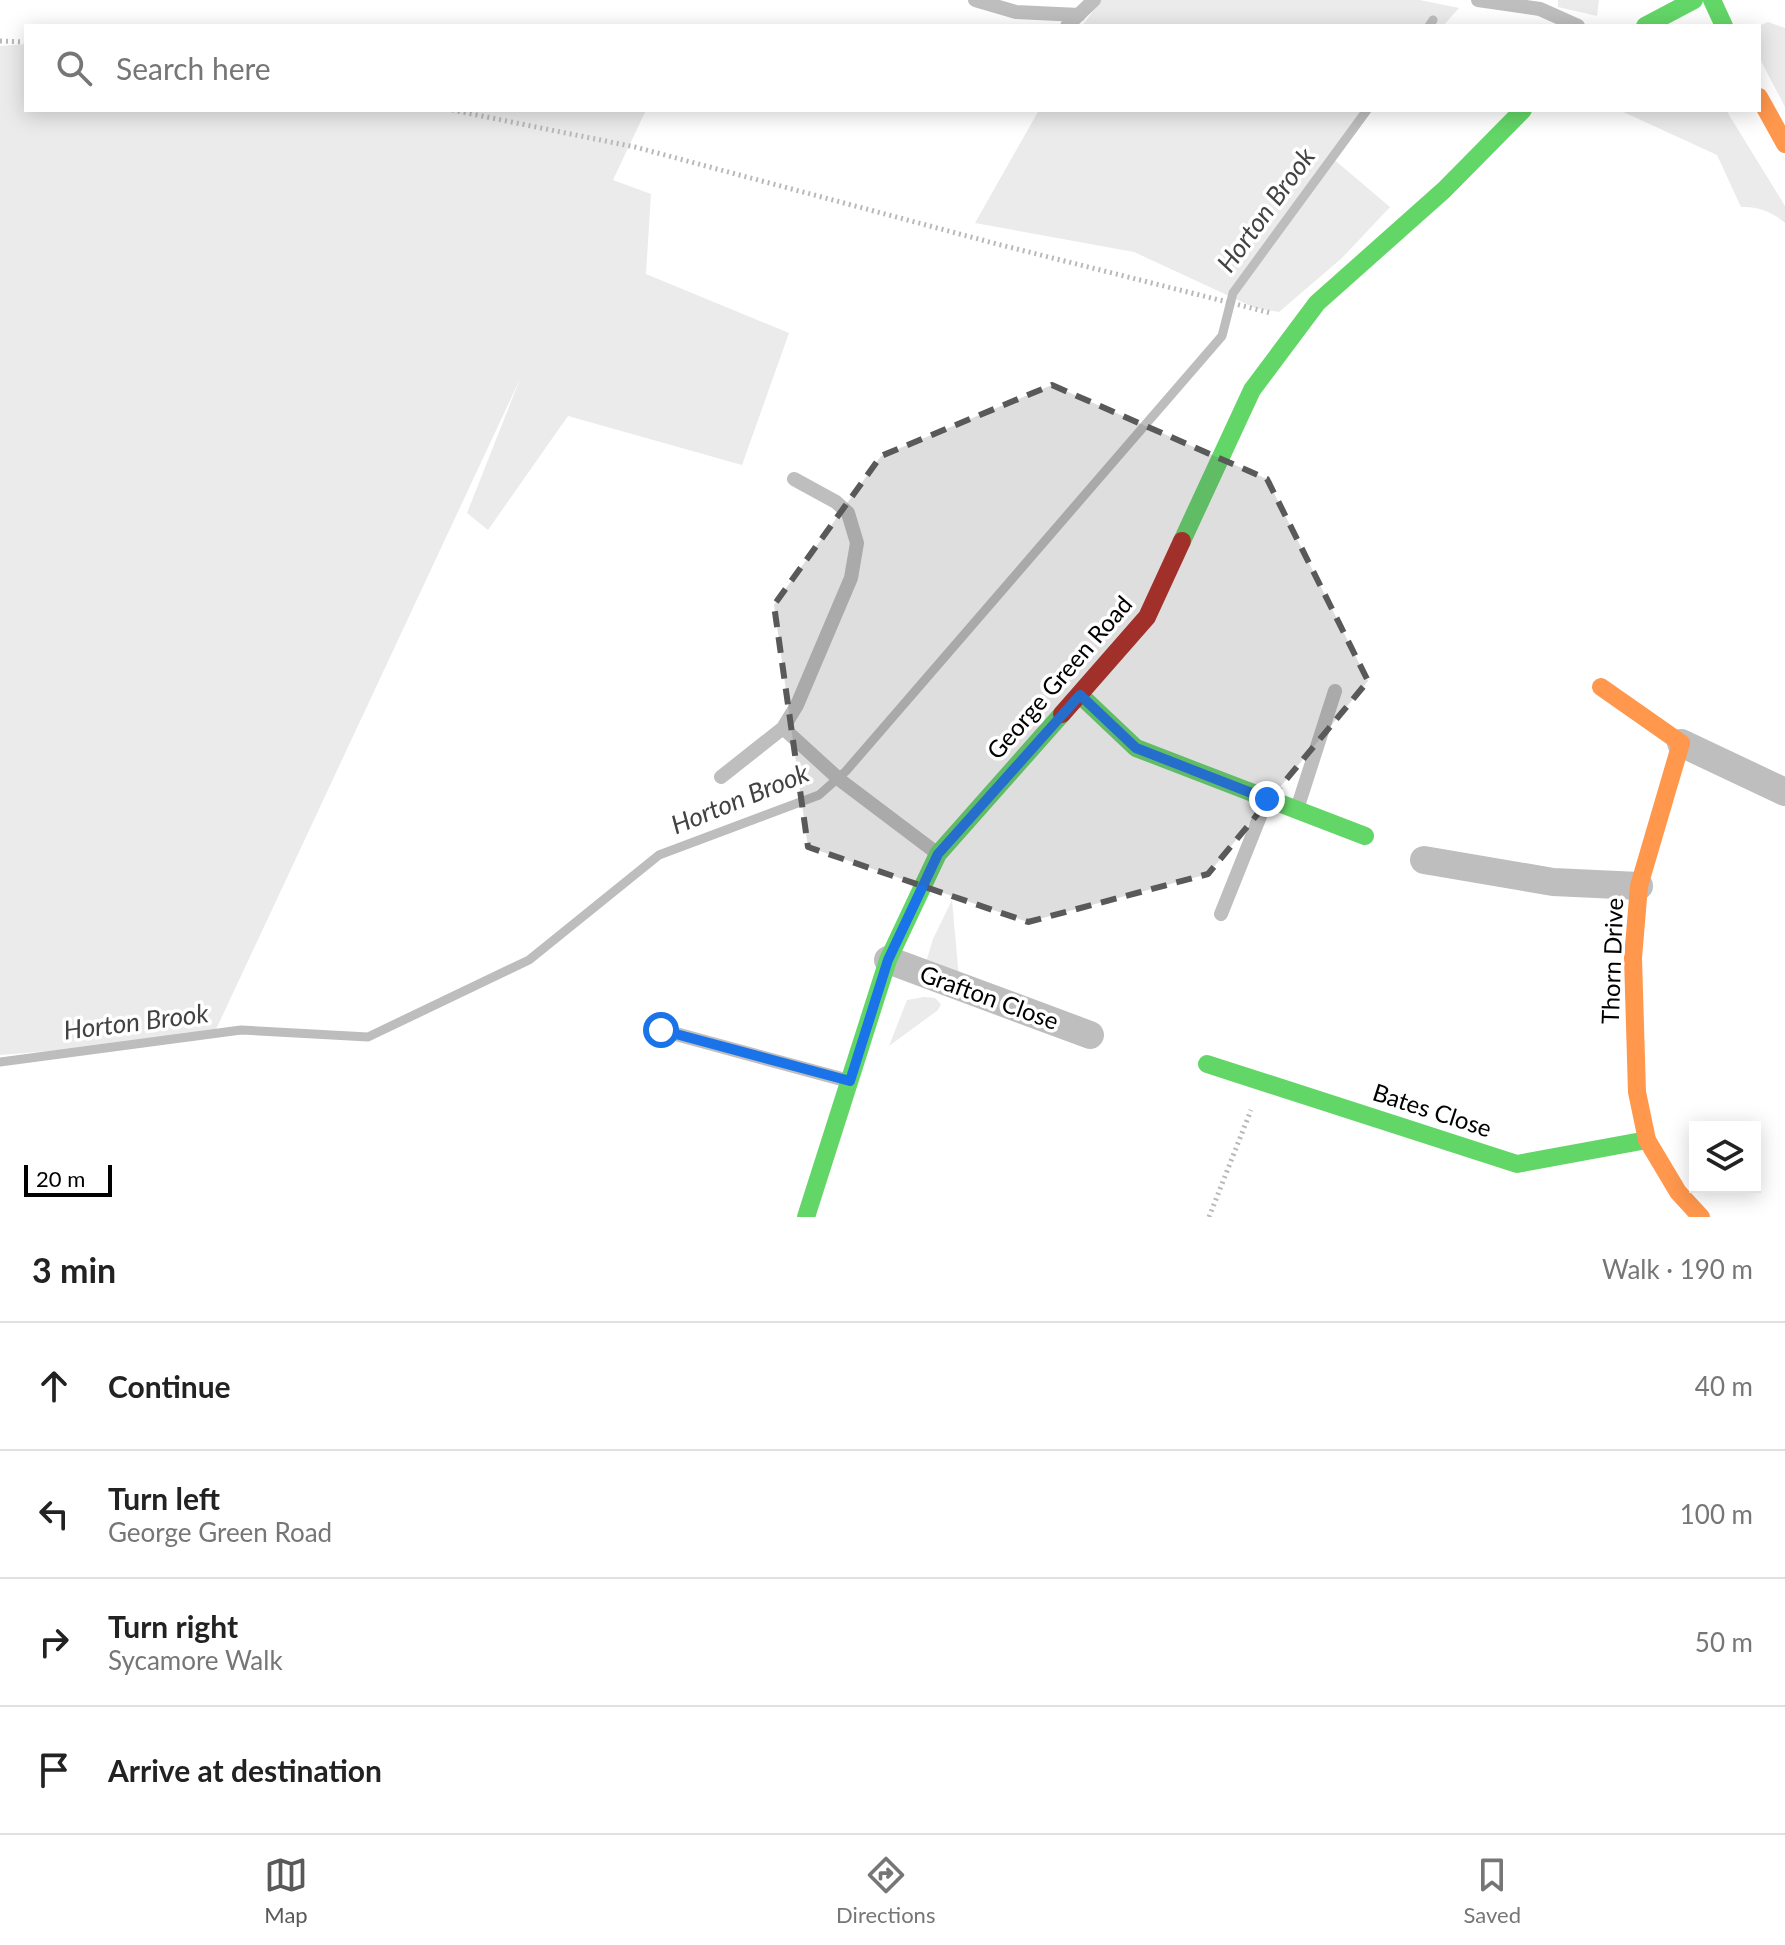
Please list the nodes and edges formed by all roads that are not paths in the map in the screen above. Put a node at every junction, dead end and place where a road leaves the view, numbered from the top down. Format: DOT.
graph roads {
  1 [pos="975,0"];
  2 [pos="1094,0"];
  3 [pos="1478,0"];
  4 [pos="1694,0"];
  5 [pos="1712,0"];
  6 [pos="1079,15"];
  7 [pos="1635,22"];
  8 [pos="1069,24"];
  9 [pos="1574,24"];
  10 [pos="1723,24"];
  11 [pos="1761,103"];
  12 [pos="1521,112"];
  13 [pos="1785,144"];
  14 [pos="794,479"];
  15 [pos="1601,687"];
  16 [pos="1335,691"];
  17 [pos="1080,695"];
  18 [pos="783,728"];
  19 [pos="1681,743"];
  20 [pos="721,777"];
  21 [pos="1785,792"];
  22 [pos="1267,799"];
  23 [pos="1297,810"];
  24 [pos="1365,836"];
  25 [pos="938,854"];
  26 [pos="1424,860"];
  27 [pos="1639,886"];
  28 [pos="1221,914"];
  29 [pos="888,960"];
  30 [pos="661,1030"];
  31 [pos="1090,1035"];
  32 [pos="1207,1064"];
  33 [pos="850,1081"];
  34 [pos="1647,1140"];
  35 [pos="806,1217"];
  36 [pos="1701,1217"];
  1 -- 6 [label="lane"];
  2 -- 6 [label="lane"];
  3 -- 9 [label="lane"];
  4 -- 7 [label="street"];
  5 -- 10 [label="street"];
  6 -- 8 [label="lane"];
  11 -- 13 [label="street"];
  12 -- 17 [label="street, George Green Road"];
  14 -- 18 [label="lane"];
  15 -- 19 [label="street"];
  16 -- 23 [label="lane"];
  17 -- 22 [label="street"];
  17 -- 25 [label="street, George Green Road"];
  18 -- 20 [label="lane"];
  18 -- 25 [label="lane"];
  19 -- 21 [label="street"];
  19 -- 27 [label="street, Thorn Drive"];
  22 -- 23 [label="street"];
  22 -- 28 [label="lane"];
  23 -- 24 [label="street"];
  25 -- 29 [label="street, George Green Road"];
  26 -- 27 [label="street"];
  27 -- 34 [label="street, Thorn Drive"];
  29 -- 31 [label="street, Grafton Close"];
  29 -- 33 [label="street, George Green Road"];
  30 -- 33 [label="lane"];
  32 -- 34 [label="street, Bates Close"];
  33 -- 35 [label="street, George Green Road"];
  34 -- 36 [label="street, Thorn Drive"];
}
